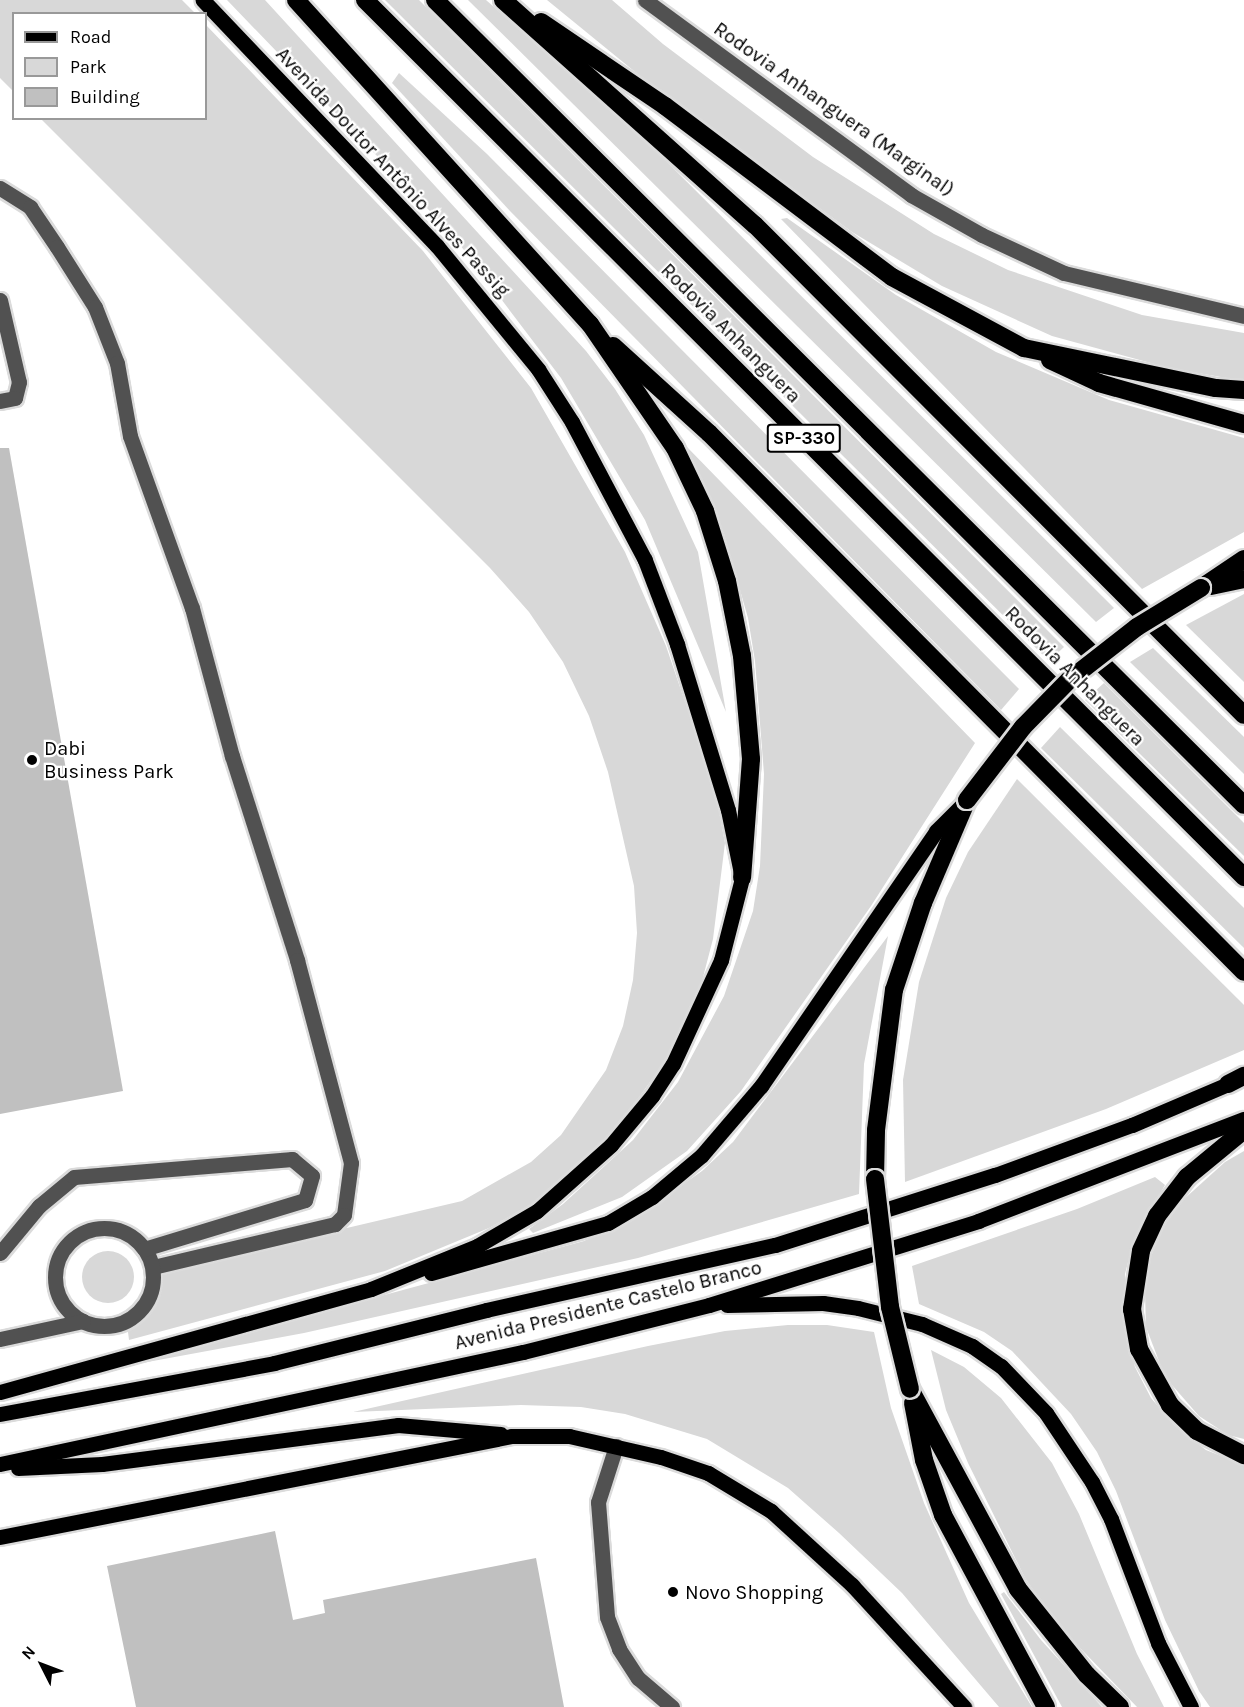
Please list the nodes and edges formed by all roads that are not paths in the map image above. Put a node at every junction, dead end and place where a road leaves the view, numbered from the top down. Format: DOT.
graph roads {
  1 [pos="203,0"];
  2 [pos="296,0"];
  3 [pos="365,0"];
  4 [pos="435,0"];
  5 [pos="503,0"];
  6 [pos="510,0"];
  7 [pos="645,0"];
  8 [pos="0,188"];
  9 [pos="0,300"];
  10 [pos="1244,316"];
  11 [pos="590,324"];
  12 [pos="1024,348"];
  13 [pos="1244,390"];
  14 [pos="0,401"];
  15 [pos="1244,424"];
  16 [pos="1244,559"];
  17 [pos="1244,579"];
  18 [pos="1201,588"];
  19 [pos="1244,715"];
  20 [pos="967,800"];
  21 [pos="1244,805"];
  22 [pos="1244,876"];
  23 [pos="742,878"];
  24 [pos="1244,972"];
  25 [pos="1236,1080"];
  26 [pos="1244,1119"];
  27 [pos="1244,1130"];
  28 [pos="144,1249"];
  29 [pos="0,1253"];
  30 [pos="153,1268"];
  31 [pos="371,1289"];
  32 [pos="709,1305"];
  33 [pos="83,1321"];
  34 [pos="0,1339"];
  35 [pos="910,1389"];
  36 [pos="0,1392"];
  37 [pos="0,1414"];
  38 [pos="512,1436"];
  39 [pos="616,1446"];
  40 [pos="1244,1455"];
  41 [pos="0,1466"];
  42 [pos="0,1537"];
  43 [pos="672,1707"];
  44 [pos="964,1707"];
  45 [pos="1046,1707"];
  46 [pos="1120,1707"];
  47 [pos="1191,1707"];
  1 -- 23 [label="main road, Avenida Doutor Antônio Alves Passig"];
  2 -- 11 [label="highway"];
  3 -- 22 [label="highway, Rodovia Anhanguera / SP-330"];
  4 -- 21 [label="highway, Rodovia Anhanguera / SP-330"];
  5 -- 19 [label="highway"];
  6 -- 12 [label="highway"];
  7 -- 10 [label="street, Rodovia Anhanguera (Marginal)"];
  8 -- 30 [label="street"];
  9 -- 14 [label="street"];
  11 -- 23 [label="highway"];
  11 -- 24 [label="highway, SP-330"];
  12 -- 13 [label="highway"];
  12 -- 15 [label="highway"];
  16 -- 18 [label="highway"];
  17 -- 18 [label="highway"];
  18 -- 20 [label="highway, bridge"];
  20 -- 31 [label="main road"];
  20 -- 35 [label="highway, bridge"];
  23 -- 31 [label="main road"];
  25 -- 37 [label="main road, Avenida Presidente Castelo Branco"];
  26 -- 32 [label="main road, Avenida Presidente Castelo Branco"];
  27 -- 40 [label="highway"];
  28 -- 29 [label="street"];
  28 -- 30 [label="street"];
  28 -- 33 [label="street"];
  30 -- 33 [label="street"];
  31 -- 36 [label="main road"];
  32 -- 41 [label="main road, Avenida Presidente Castelo Branco"];
  32 -- 47 [label="main road"];
  33 -- 34 [label="street"];
  35 -- 45 [label="highway"];
  35 -- 46 [label="highway"];
  38 -- 39 [label="main road"];
  38 -- 41 [label="main road"];
  38 -- 42 [label="main road"];
  39 -- 43 [label="street"];
  39 -- 44 [label="main road"];
}
